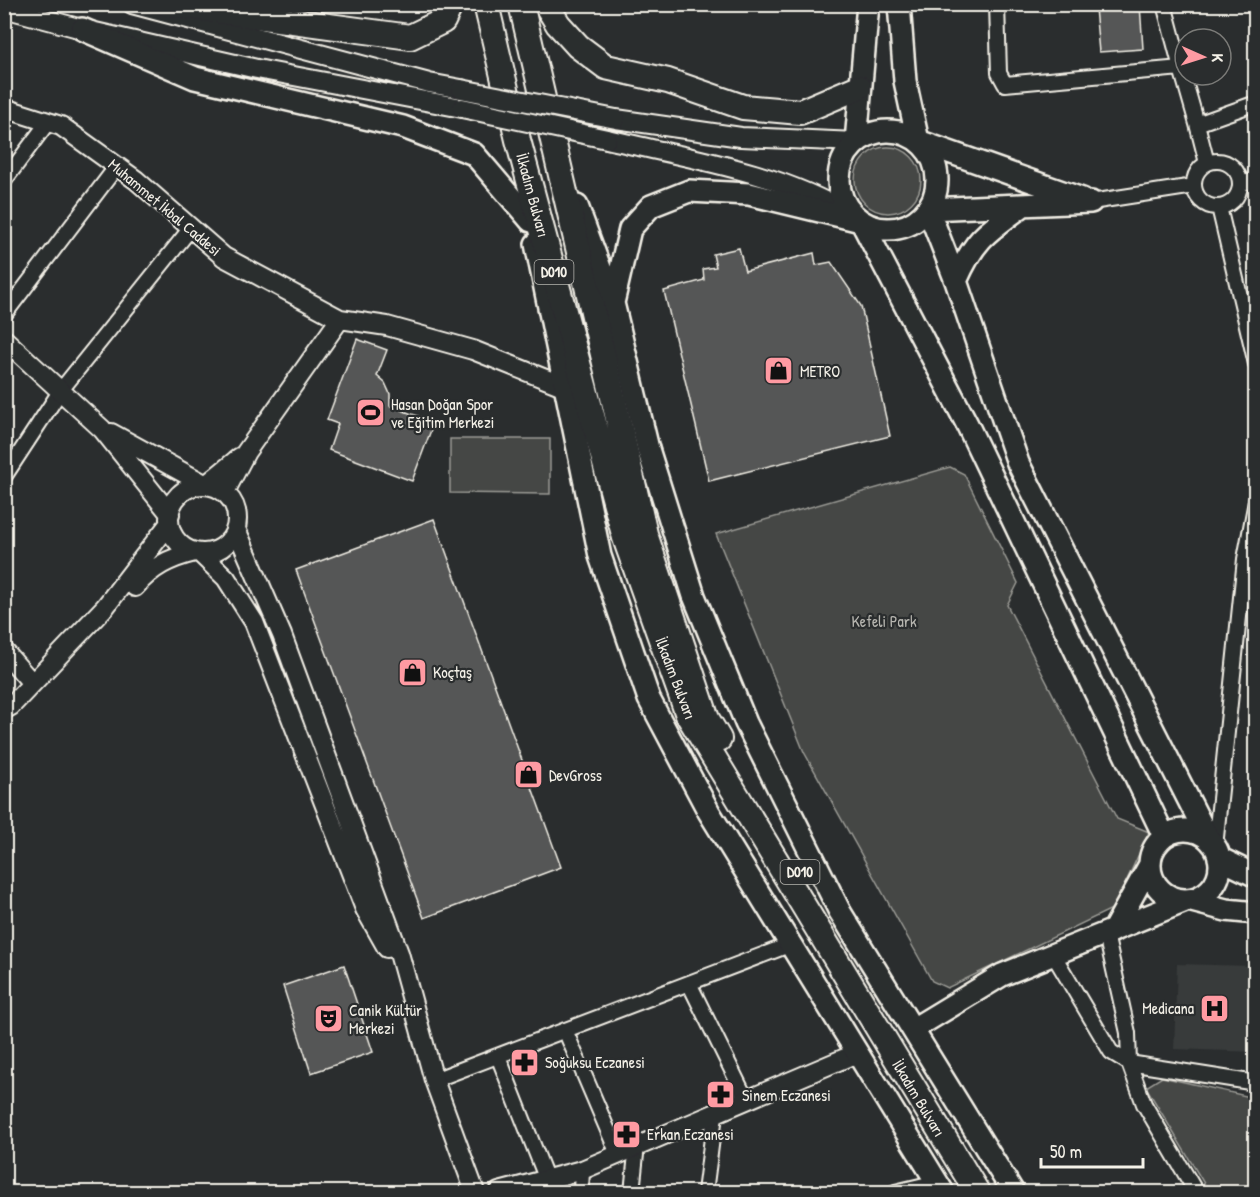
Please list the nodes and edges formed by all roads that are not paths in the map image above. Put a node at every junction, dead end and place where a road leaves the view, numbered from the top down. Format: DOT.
graph roads {
  1 [pos="132,4"];
  2 [pos="167,4"];
  3 [pos="451,4"];
  4 [pos="486,4"];
  5 [pos="521,4"];
  6 [pos="546,4"];
  7 [pos="868,4"];
  8 [pos="899,4"];
  9 [pos="997,4"];
  10 [pos="1164,4"];
  11 [pos="4,8"];
  12 [pos="281,13"];
  13 [pos="82,29"];
  14 [pos="1173,38"];
  15 [pos="1173,69"];
  16 [pos="860,87"];
  17 [pos="1186,87"];
  18 [pos="1256,103"];
  19 [pos="4,108"];
  20 [pos="48,122"];
  21 [pos="1197,124"];
  22 [pos="553,139"];
  23 [pos="518,140"];
  24 [pos="918,141"];
  25 [pos="856,142"];
  26 [pos="1207,164"];
  27 [pos="117,166"];
  28 [pos="4,181"];
  29 [pos="1256,181"];
  30 [pos="1240,183"];
  31 [pos="1194,186"];
  32 [pos="1091,202"];
  33 [pos="1021,207"];
  34 [pos="1219,207"];
  35 [pos="928,209"];
  36 [pos="531,221"];
  37 [pos="861,221"];
  38 [pos="191,228"];
  39 [pos="956,281"];
  40 [pos="613,303"];
  41 [pos="4,315"];
  42 [pos="340,319"];
  43 [pos="4,339"];
  44 [pos="1256,364"];
  45 [pos="563,386"];
  46 [pos="61,390"];
  47 [pos="102,429"];
  48 [pos="4,449"];
  49 [pos="246,452"];
  50 [pos="16,459"];
  51 [pos="4,477"];
  52 [pos="206,485"];
  53 [pos="225,492"];
  54 [pos="1256,501"];
  55 [pos="170,519"];
  56 [pos="236,529"];
  57 [pos="635,536"];
  58 [pos="198,553"];
  59 [pos="4,651"];
  60 [pos="32,683"];
  61 [pos="11,705"];
  62 [pos="1164,836"];
  63 [pos="1214,848"];
  64 [pos="1149,866"];
  65 [pos="1256,876"];
  66 [pos="1188,900"];
  67 [pos="1256,913"];
  68 [pos="1109,932"];
  69 [pos="789,945"];
  70 [pos="1053,954"];
  71 [pos="689,983"];
  72 [pos="410,989"];
  73 [pos="913,1029"];
  74 [pos="565,1030"];
  75 [pos="857,1053"];
  76 [pos="498,1056"];
  77 [pos="1129,1062"];
  78 [pos="434,1080"];
  79 [pos="1256,1083"];
  80 [pos="747,1101"];
  81 [pos="715,1115"];
  82 [pos="637,1145"];
  83 [pos="618,1154"];
  84 [pos="582,1170"];
  85 [pos="547,1180"];
  86 [pos="940,1187"];
  87 [pos="475,1192"];
  88 [pos="499,1192"];
  89 [pos="581,1192"];
  90 [pos="632,1192"];
  91 [pos="705,1192"];
  92 [pos="895,1192"];
  93 [pos="976,1192"];
  94 [pos="994,1192"];
  95 [pos="1013,1192"];
  96 [pos="1196,1192"];
  1 -- 25 [label="main road, bridge"];
  2 -- 12 [label="highway"];
  3 -- 12 [label="highway"];
  4 -- 23 [label="highway, İlkadım Bulvarı / D010"];
  5 -- 22 [label="highway, İlkadım Bulvarı / D010"];
  6 -- 16 [label="highway"];
  7 -- 16 [label="main road"];
  8 -- 24 [label="main road"];
  9 -- 15 [label="street"];
  10 -- 14 [label="street"];
  11 -- 13 [label="main road"];
  13 -- 36 [label="main road"];
  13 -- 37 [label="main road, bridge"];
  16 -- 25 [label="main road"];
  17 -- 21 [label="street"];
  18 -- 21 [label="street"];
  19 -- 20 [label="main road, Muhammet İkbal Caddesi"];
  20 -- 27 [label="main road, Muhammet İkbal Caddesi"];
  20 -- 28 [label="street"];
  21 -- 26 [label="street"];
  22 -- 40 [label="main road, İlkadım Bulvarı"];
  22 -- 57 [label="highway, İlkadım Bulvarı / D010"];
  23 -- 36 [label="main road, İlkadım Bulvarı"];
  23 -- 57 [label="highway, İlkadım Bulvarı / D010"];
  24 -- 25 [label="main road"];
  24 -- 32 [label="main road"];
  24 -- 35 [label="main road"];
  25 -- 37 [label="main road"];
  26 -- 30 [label="street"];
  26 -- 31 [label="street"];
  27 -- 38 [label="main road, Muhammet İkbal Caddesi"];
  27 -- 41 [label="street"];
  29 -- 30 [label="street"];
  30 -- 34 [label="street"];
  31 -- 32 [label="street"];
  31 -- 34 [label="street"];
  32 -- 33 [label="main road"];
  33 -- 35 [label="main road"];
  33 -- 39 [label="main road"];
  34 -- 44 [label="street"];
  35 -- 37 [label="main road"];
  35 -- 39 [label="main road"];
  36 -- 45 [label="main road, İlkadım Bulvarı"];
  37 -- 40 [label="main road"];
  37 -- 62 [label="main road"];
  38 -- 42 [label="main road, Muhammet İkbal Caddesi"];
  38 -- 46 [label="street"];
  39 -- 63 [label="main road"];
  40 -- 73 [label="main road, İlkadım Bulvarı"];
  42 -- 45 [label="main road, Muhammet İkbal Caddesi"];
  42 -- 49 [label="main road"];
  43 -- 46 [label="main road"];
  45 -- 69 [label="main road, İlkadım Bulvarı"];
  46 -- 47 [label="main road"];
  46 -- 50 [label="street"];
  47 -- 52 [label="main road"];
  47 -- 55 [label="main road"];
  48 -- 50 [label="street"];
  49 -- 52 [label="main road"];
  49 -- 53 [label="main road"];
  50 -- 51 [label="street"];
  52 -- 53 [label="main road"];
  52 -- 55 [label="main road"];
  53 -- 56 [label="main road"];
  54 -- 63 [label="street"];
  55 -- 58 [label="main road"];
  55 -- 60 [label="main road"];
  56 -- 58 [label="main road"];
  56 -- 72 [label="main road"];
  57 -- 93 [label="highway, İlkadım Bulvarı / D010"];
  57 -- 94 [label="highway, İlkadım Bulvarı / D010"];
  58 -- 61 [label="main road"];
  58 -- 72 [label="main road"];
  59 -- 60 [label="main road"];
  60 -- 61 [label="main road"];
  62 -- 63 [label="main road"];
  62 -- 64 [label="main road"];
  63 -- 65 [label="main road"];
  63 -- 66 [label="main road"];
  64 -- 66 [label="main road"];
  64 -- 68 [label="main road"];
  66 -- 67 [label="main road"];
  66 -- 68 [label="main road"];
  68 -- 70 [label="main road"];
  68 -- 77 [label="street"];
  69 -- 71 [label="street"];
  69 -- 75 [label="main road, İlkadım Bulvarı"];
  70 -- 73 [label="main road"];
  70 -- 77 [label="street"];
  71 -- 74 [label="street"];
  71 -- 80 [label="street"];
  72 -- 78 [label="main road"];
  73 -- 95 [label="main road, İlkadım Bulvarı"];
  74 -- 76 [label="street"];
  74 -- 83 [label="street"];
  75 -- 80 [label="main road"];
  75 -- 86 [label="main road, İlkadım Bulvarı"];
  76 -- 78 [label="street"];
  76 -- 85 [label="street"];
  77 -- 79 [label="street"];
  77 -- 96 [label="street"];
  78 -- 87 [label="main road"];
  80 -- 81 [label="main road"];
  81 -- 82 [label="main road"];
  81 -- 91 [label="street"];
  82 -- 83 [label="main road"];
  82 -- 90 [label="street"];
  83 -- 84 [label="main road"];
  84 -- 85 [label="main road"];
  84 -- 89 [label="street"];
  85 -- 88 [label="main road"];
  86 -- 92 [label="street"];
}
